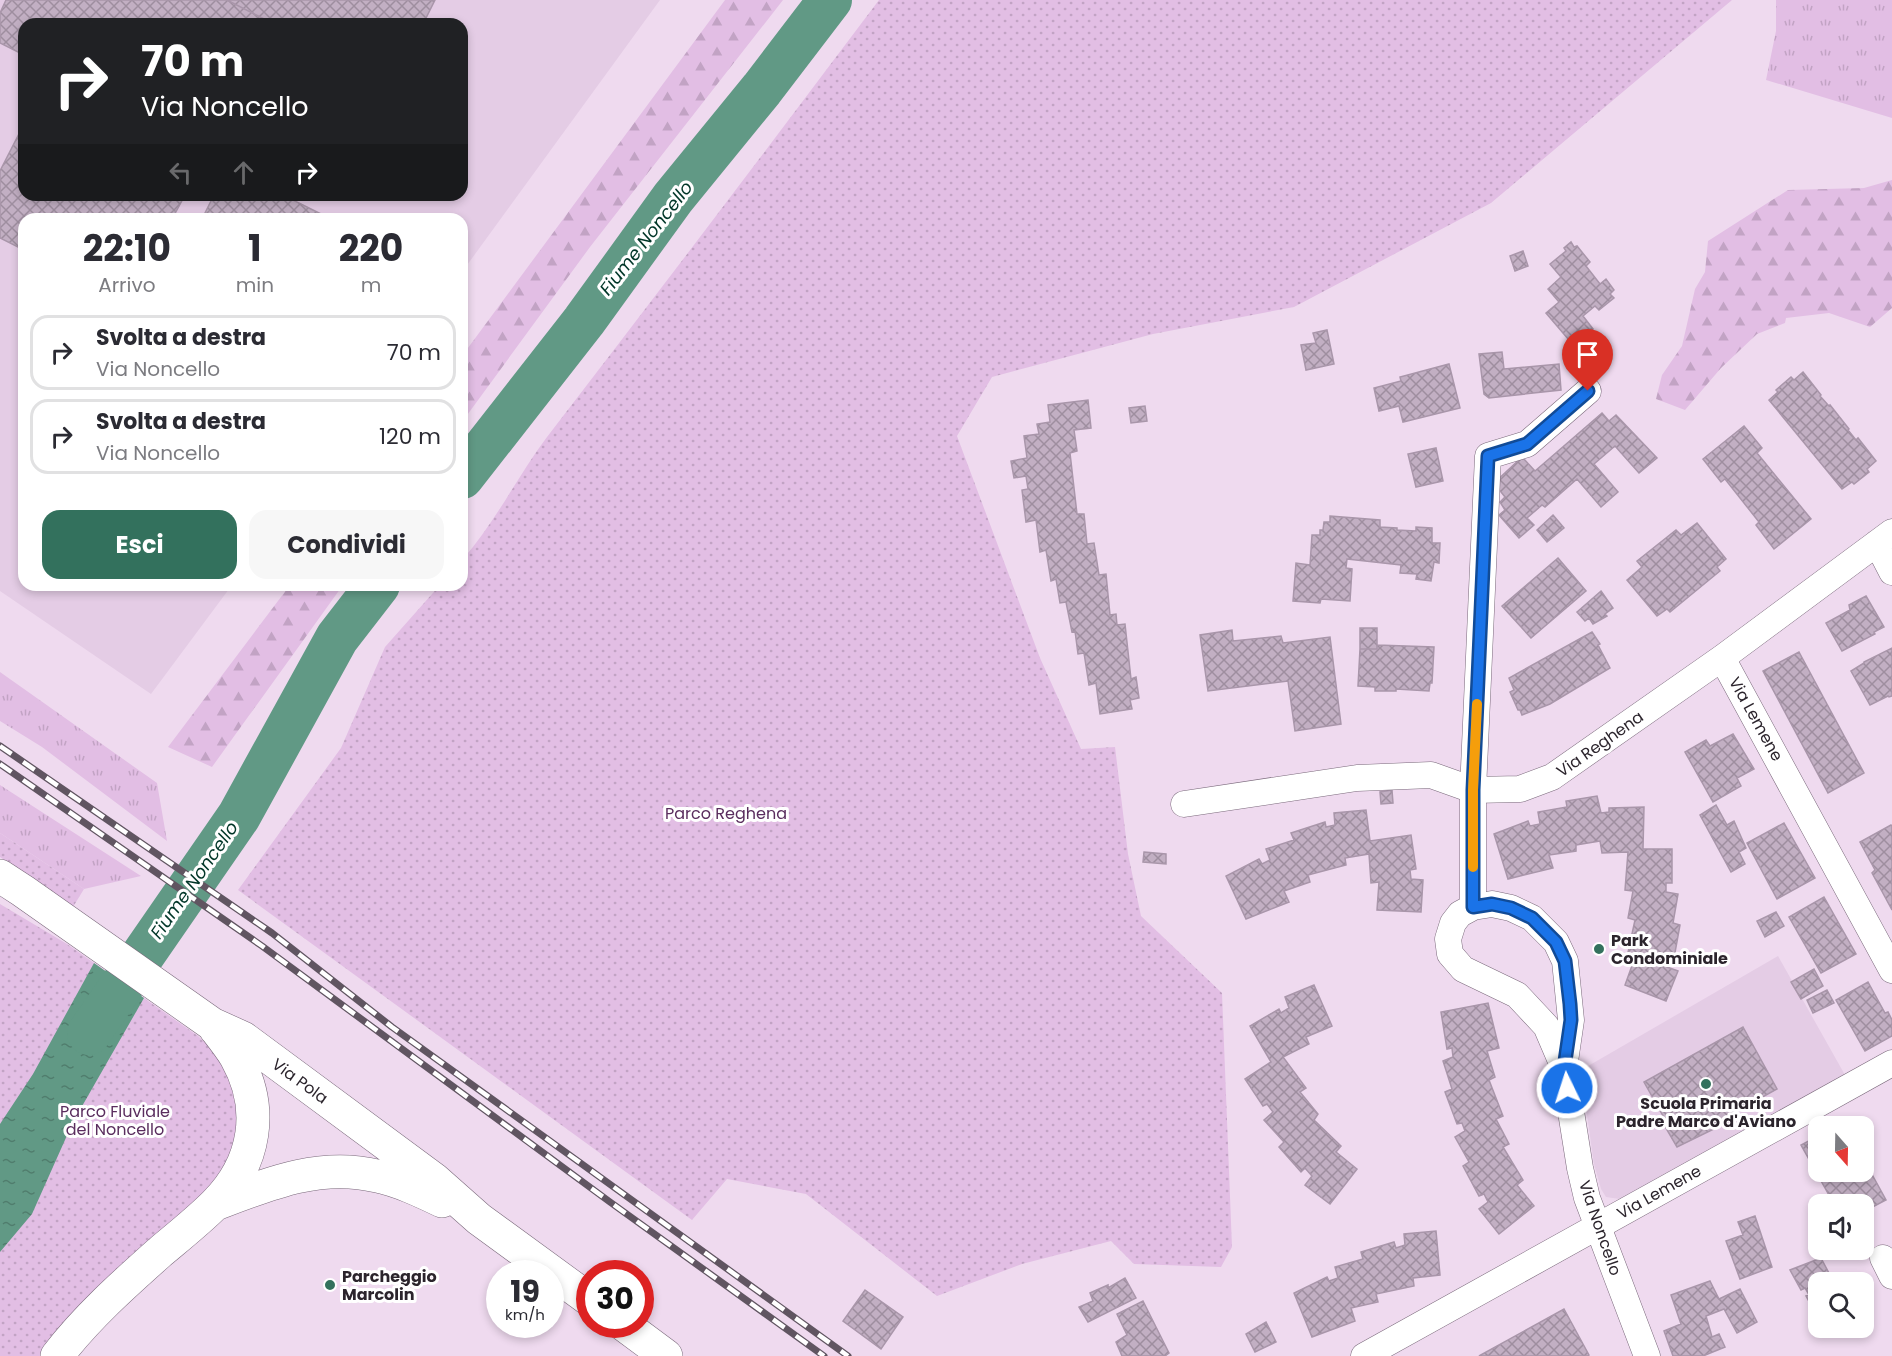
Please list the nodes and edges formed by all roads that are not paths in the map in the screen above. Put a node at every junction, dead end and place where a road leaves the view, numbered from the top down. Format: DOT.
graph roads {
  1 [pos="1588,391"];
  2 [pos="1884,538"];
  3 [pos="1892,572"];
  4 [pos="1722,658"];
  5 [pos="1473,790"];
  6 [pos="1184,804"];
  7 [pos="12,883"];
  8 [pos="1473,907"];
  9 [pos="1892,970"];
  10 [pos="212,1024"];
  11 [pos="1892,1063"];
  12 [pos="1564,1068"];
  13 [pos="215,1204"];
  14 [pos="479,1219"];
  15 [pos="1597,1226"];
  16 [pos="576,1290"];
  17 [pos="642,1338"];
  18 [pos="57,1356"];
  19 [pos="666,1356"];
  20 [pos="1364,1356"];
  21 [pos="1647,1356"];
  1 -- 5 [label="street"];
  2 -- 3 [label="street"];
  2 -- 4 [label="street, Via Reghena"];
  4 -- 5 [label="street, Via Reghena"];
  4 -- 9 [label="street, Via Lemene"];
  5 -- 6 [label="street, Via Reghena"];
  5 -- 8 [label="street"];
  7 -- 10 [label="main road, Via Pola"];
  8 -- 12 [label="street"];
  8 -- 12 [label="street, Via Noncello"];
  10 -- 13 [label="main road"];
  10 -- 14 [label="main road, Via Pola"];
  11 -- 15 [label="street, Via Lemene"];
  12 -- 15 [label="street, Via Noncello"];
  13 -- 14 [label="main road"];
  13 -- 18 [label="main road"];
  14 -- 16 [label="main road, Via Pola"];
  15 -- 20 [label="street, Via Lemene"];
  15 -- 21 [label="street, Via Noncello"];
  17 -- 19 [label="main road"];
}
